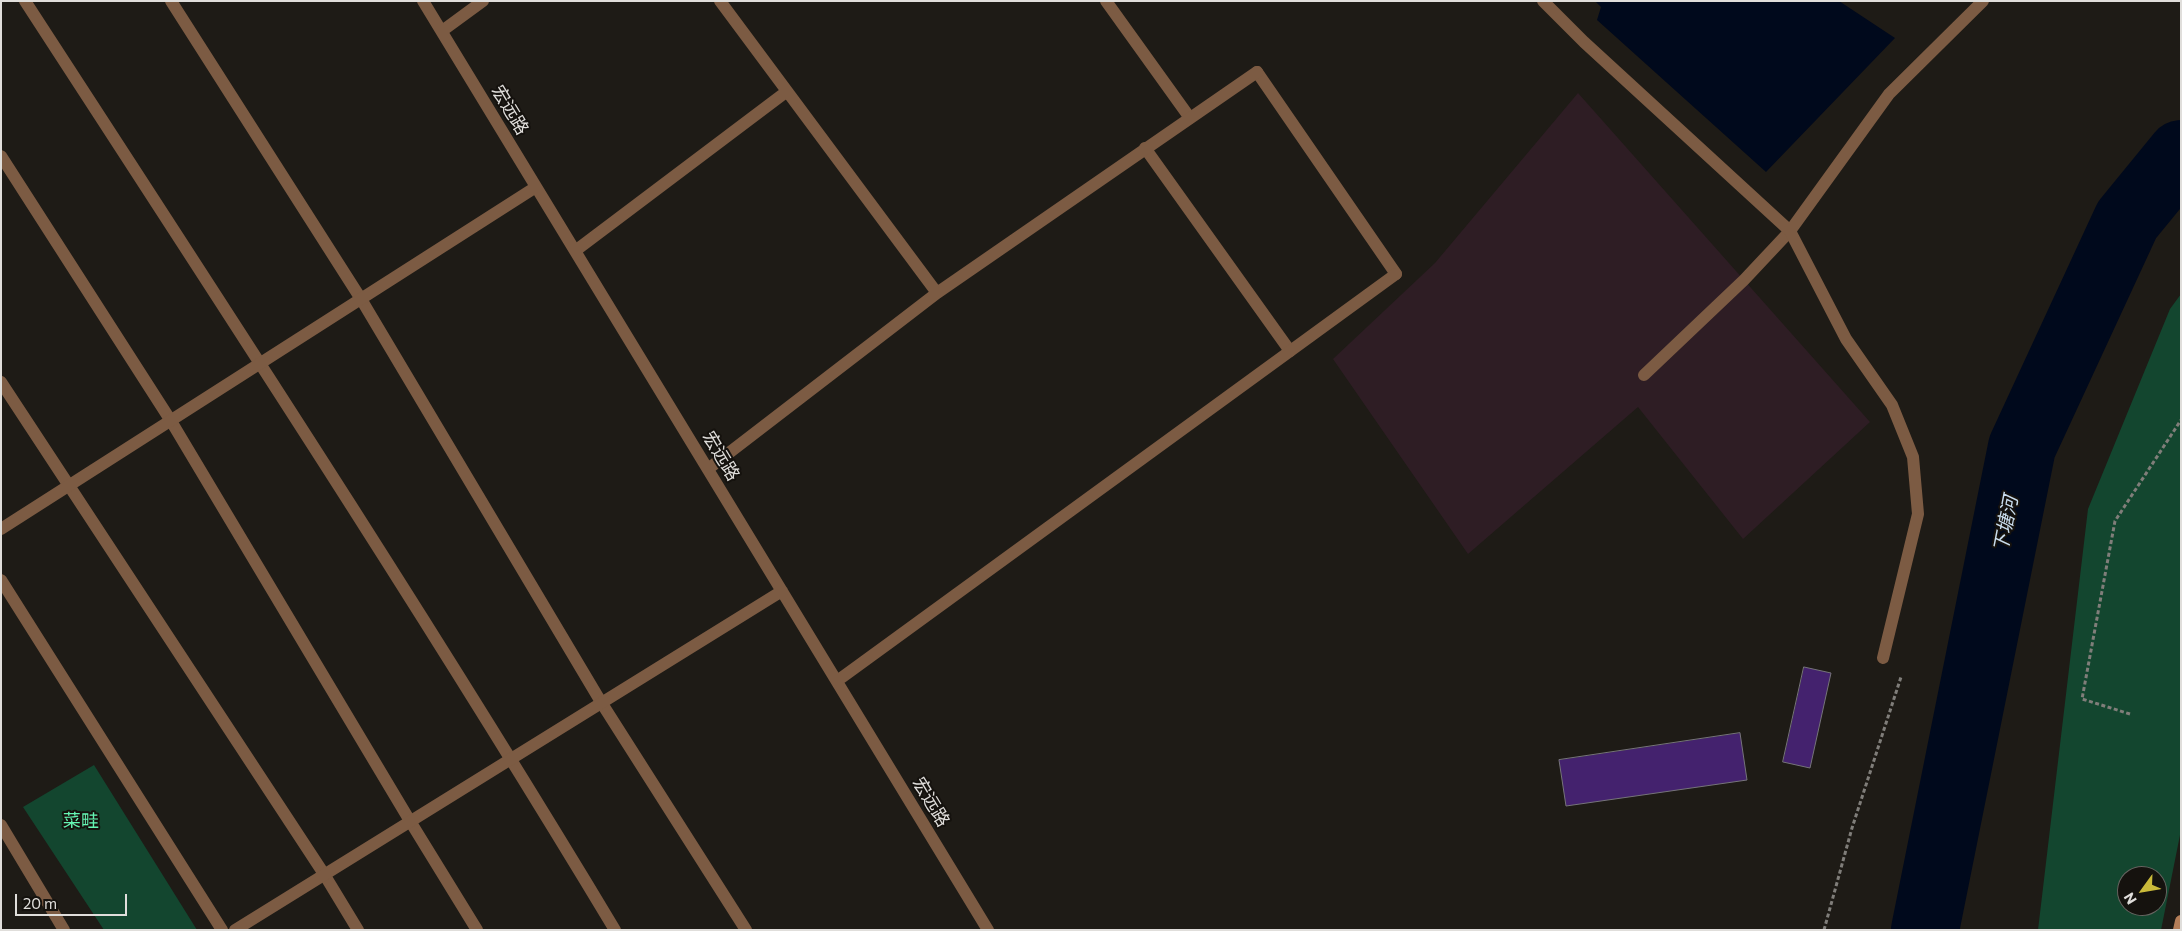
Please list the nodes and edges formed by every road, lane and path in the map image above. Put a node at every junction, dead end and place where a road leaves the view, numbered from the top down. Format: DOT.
graph roads {
  1 [pos="25,1"];
  2 [pos="171,1"];
  3 [pos="423,1"];
  4 [pos="483,1"];
  5 [pos="720,1"];
  6 [pos="1106,1"];
  7 [pos="1543,1"];
  8 [pos="1983,1"];
  9 [pos="442,31"];
  10 [pos="786,92"];
  11 [pos="1190,118"];
  12 [pos="1146,148"];
  13 [pos="1,156"];
  14 [pos="536,187"];
  15 [pos="1790,231"];
  16 [pos="575,250"];
  17 [pos="937,293"];
  18 [pos="361,299"];
  19 [pos="1290,351"];
  20 [pos="261,363"];
  21 [pos="1644,375"];
  22 [pos="1,382"];
  23 [pos="2181,420"];
  24 [pos="170,421"];
  25 [pos="708,469"];
  26 [pos="68,486"];
  27 [pos="1,529"];
  28 [pos="1,580"];
  29 [pos="782,590"];
  30 [pos="1883,658"];
  31 [pos="837,681"];
  32 [pos="601,702"];
  33 [pos="2130,714"];
  34 [pos="512,758"];
  35 [pos="410,821"];
  36 [pos="1,826"];
  37 [pos="324,874"];
  38 [pos="2181,921"];
  39 [pos="64,930"];
  40 [pos="222,930"];
  41 [pos="235,930"];
  42 [pos="358,930"];
  43 [pos="477,930"];
  44 [pos="615,930"];
  45 [pos="746,930"];
  46 [pos="988,930"];
  47 [pos="1824,930"];
  48 [pos="2179,930"];
  1 -- 20 [label="street"];
  2 -- 18 [label="street"];
  3 -- 9 [label="street, 宏远路"];
  4 -- 9 [label="street"];
  5 -- 10 [label="street"];
  6 -- 11 [label="street"];
  7 -- 15 [label="street"];
  8 -- 15 [label="street"];
  9 -- 14 [label="street, 宏远路"];
  10 -- 16 [label="street"];
  10 -- 17 [label="street"];
  11 -- 12 [label="street"];
  11 -- 19 [label="street"];
  12 -- 17 [label="street"];
  12 -- 19 [label="street"];
  13 -- 24 [label="street"];
  14 -- 16 [label="street, 宏远路"];
  14 -- 18 [label="street"];
  15 -- 21 [label="street"];
  15 -- 30 [label="street"];
  16 -- 25 [label="street, 宏远路"];
  17 -- 25 [label="street"];
  18 -- 20 [label="street"];
  18 -- 32 [label="street"];
  19 -- 31 [label="street"];
  20 -- 24 [label="street"];
  20 -- 34 [label="street"];
  22 -- 26 [label="street"];
  23 -- 33 [label="path"];
  24 -- 26 [label="street"];
  24 -- 35 [label="street"];
  25 -- 29 [label="street, 宏远路"];
  26 -- 27 [label="street"];
  26 -- 37 [label="street"];
  28 -- 40 [label="street"];
  29 -- 31 [label="street, 宏远路"];
  29 -- 32 [label="street"];
  30 -- 47 [label="path"];
  31 -- 46 [label="street, 宏远路"];
  32 -- 34 [label="street"];
  32 -- 45 [label="street"];
  34 -- 35 [label="street"];
  34 -- 44 [label="street"];
  35 -- 37 [label="street"];
  35 -- 43 [label="street"];
  36 -- 39 [label="street"];
  37 -- 41 [label="street"];
  37 -- 42 [label="street"];
  38 -- 48 [label="street"];
}
